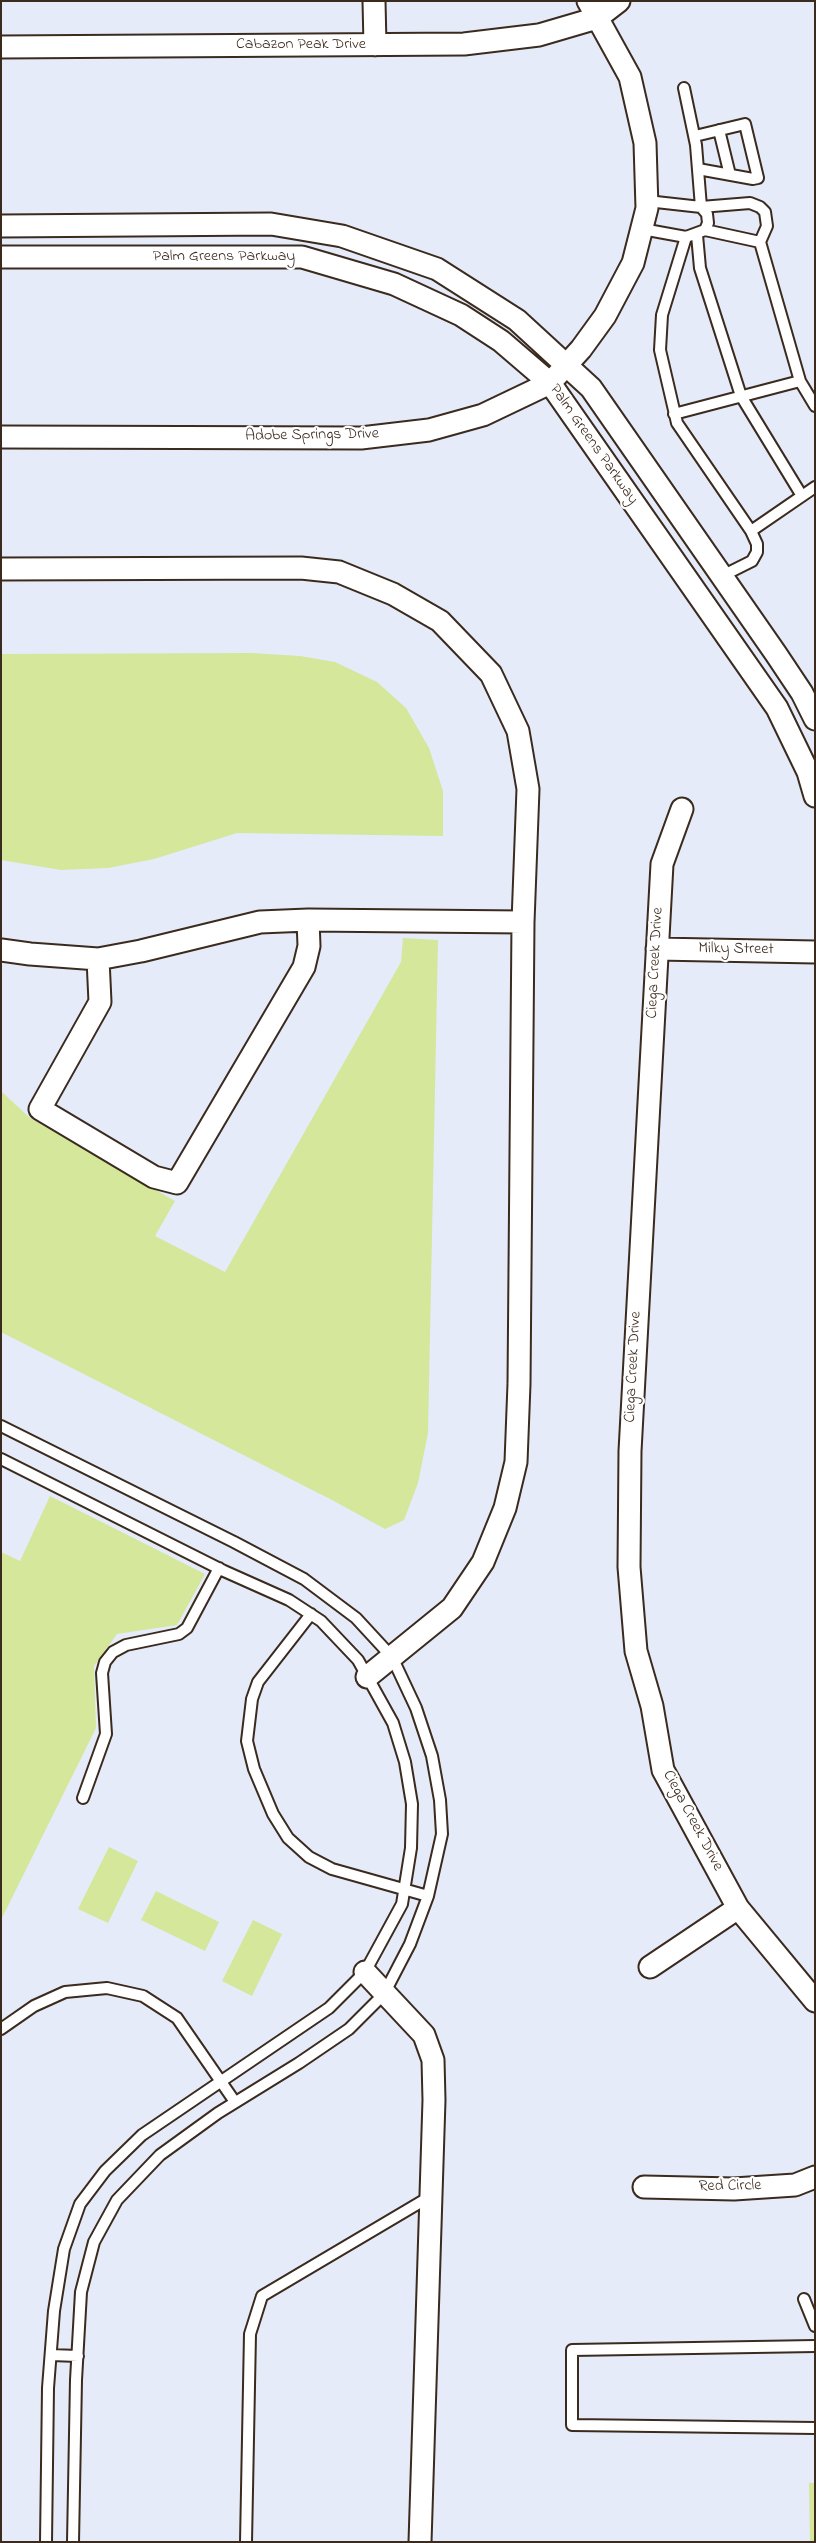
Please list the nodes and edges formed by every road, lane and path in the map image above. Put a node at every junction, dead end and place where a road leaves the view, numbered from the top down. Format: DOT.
graph roads {
  1 [pos="374,1"];
  2 [pos="618,1"];
  3 [pos="593,10"];
  4 [pos="375,45"];
  5 [pos="1,47"];
  6 [pos="684,88"];
  7 [pos="718,130"];
  8 [pos="694,136"];
  9 [pos="698,169"];
  10 [pos="730,175"];
  11 [pos="647,201"];
  12 [pos="701,207"];
  13 [pos="1,226"];
  14 [pos="642,230"];
  15 [pos="696,234"];
  16 [pos="760,242"];
  17 [pos="1,257"];
  18 [pos="566,365"];
  19 [pos="800,380"];
  20 [pos="550,383"];
  21 [pos="741,396"];
  22 [pos="815,406"];
  23 [pos="674,414"];
  24 [pos="1,437"];
  25 [pos="815,487"];
  26 [pos="802,496"];
  27 [pos="751,531"];
  28 [pos="1,569"];
  29 [pos="722,576"];
  30 [pos="809,690"];
  31 [pos="777,708"];
  32 [pos="815,719"];
  33 [pos="815,796"];
  34 [pos="682,809"];
  35 [pos="308,920"];
  36 [pos="523,922"];
  37 [pos="657,949"];
  38 [pos="1,950"];
  39 [pos="815,952"];
  40 [pos="98,959"];
  41 [pos="1,1426"];
  42 [pos="1,1460"];
  43 [pos="219,1568"];
  44 [pos="311,1614"];
  45 [pos="392,1657"];
  46 [pos="367,1677"];
  47 [pos="83,1798"];
  48 [pos="404,1890"];
  49 [pos="428,1896"];
  50 [pos="738,1908"];
  51 [pos="650,1967"];
  52 [pos="365,1972"];
  53 [pos="384,1994"];
  54 [pos="815,2000"];
  55 [pos="1,2029"];
  56 [pos="221,2081"];
  57 [pos="235,2102"];
  58 [pos="815,2177"];
  59 [pos="644,2187"];
  60 [pos="431,2196"];
  61 [pos="804,2299"];
  62 [pos="815,2326"];
  63 [pos="815,2346"];
  64 [pos="51,2355"];
  65 [pos="78,2356"];
  66 [pos="815,2428"];
  67 [pos="46,2542"];
  68 [pos="73,2542"];
  69 [pos="246,2542"];
  70 [pos="420,2542"];
  1 -- 4 [label="street"];
  2 -- 3 [label="street"];
  3 -- 4 [label="street, Cabazon Peak Drive"];
  3 -- 11 [label="street, Adobe Springs Drive"];
  4 -- 5 [label="street, Cabazon Peak Drive"];
  6 -- 8 [label="lane"];
  7 -- 8 [label="lane"];
  7 -- 10 [label="lane"];
  7 -- 10 [label="lane"];
  8 -- 9 [label="lane"];
  9 -- 10 [label="lane"];
  9 -- 12 [label="lane"];
  11 -- 12 [label="lane"];
  11 -- 14 [label="street, Adobe Springs Drive"];
  12 -- 15 [label="lane"];
  12 -- 16 [label="lane"];
  13 -- 18 [label="street, Palm Greens Parkway"];
  14 -- 15 [label="lane"];
  14 -- 18 [label="street, Adobe Springs Drive"];
  15 -- 16 [label="lane"];
  15 -- 21 [label="lane"];
  15 -- 23 [label="lane"];
  16 -- 19 [label="lane"];
  17 -- 20 [label="street, Palm Greens Parkway"];
  18 -- 20 [label="street, Adobe Springs Drive"];
  18 -- 29 [label="street, Palm Greens Parkway"];
  19 -- 21 [label="lane"];
  19 -- 22 [label="lane"];
  20 -- 24 [label="street, Adobe Springs Drive"];
  20 -- 31 [label="street, Palm Greens Parkway"];
  21 -- 23 [label="lane"];
  21 -- 26 [label="lane"];
  23 -- 27 [label="lane"];
  25 -- 26 [label="lane"];
  26 -- 27 [label="lane"];
  27 -- 29 [label="lane"];
  28 -- 36 [label="street"];
  29 -- 30 [label="street, Palm Greens Parkway"];
  30 -- 31 [label="street"];
  30 -- 32 [label="street, Palm Greens Parkway"];
  31 -- 33 [label="street, Palm Greens Parkway"];
  34 -- 37 [label="street, Ciega Creek Drive"];
  35 -- 36 [label="street"];
  35 -- 40 [label="street"];
  35 -- 40 [label="street"];
  36 -- 45 [label="street"];
  37 -- 39 [label="street, Milky Street"];
  37 -- 50 [label="street, Ciega Creek Drive"];
  38 -- 40 [label="street"];
  41 -- 45 [label="lane"];
  42 -- 43 [label="lane"];
  43 -- 44 [label="lane"];
  43 -- 47 [label="lane"];
  44 -- 46 [label="lane"];
  44 -- 48 [label="lane"];
  45 -- 46 [label="street"];
  45 -- 49 [label="lane"];
  46 -- 48 [label="lane"];
  48 -- 49 [label="lane"];
  48 -- 52 [label="lane"];
  49 -- 53 [label="lane"];
  50 -- 51 [label="street"];
  50 -- 54 [label="street, Ciega Creek Drive"];
  52 -- 53 [label="street"];
  52 -- 56 [label="lane"];
  53 -- 57 [label="lane"];
  53 -- 60 [label="street"];
  55 -- 56 [label="lane"];
  56 -- 57 [label="lane"];
  56 -- 64 [label="lane"];
  57 -- 65 [label="lane"];
  58 -- 59 [label="street, Red Circle"];
  60 -- 69 [label="lane"];
  60 -- 70 [label="street"];
  61 -- 62 [label="lane"];
  63 -- 66 [label="lane"];
  64 -- 65 [label="lane"];
  64 -- 67 [label="lane"];
  65 -- 68 [label="lane"];
}
